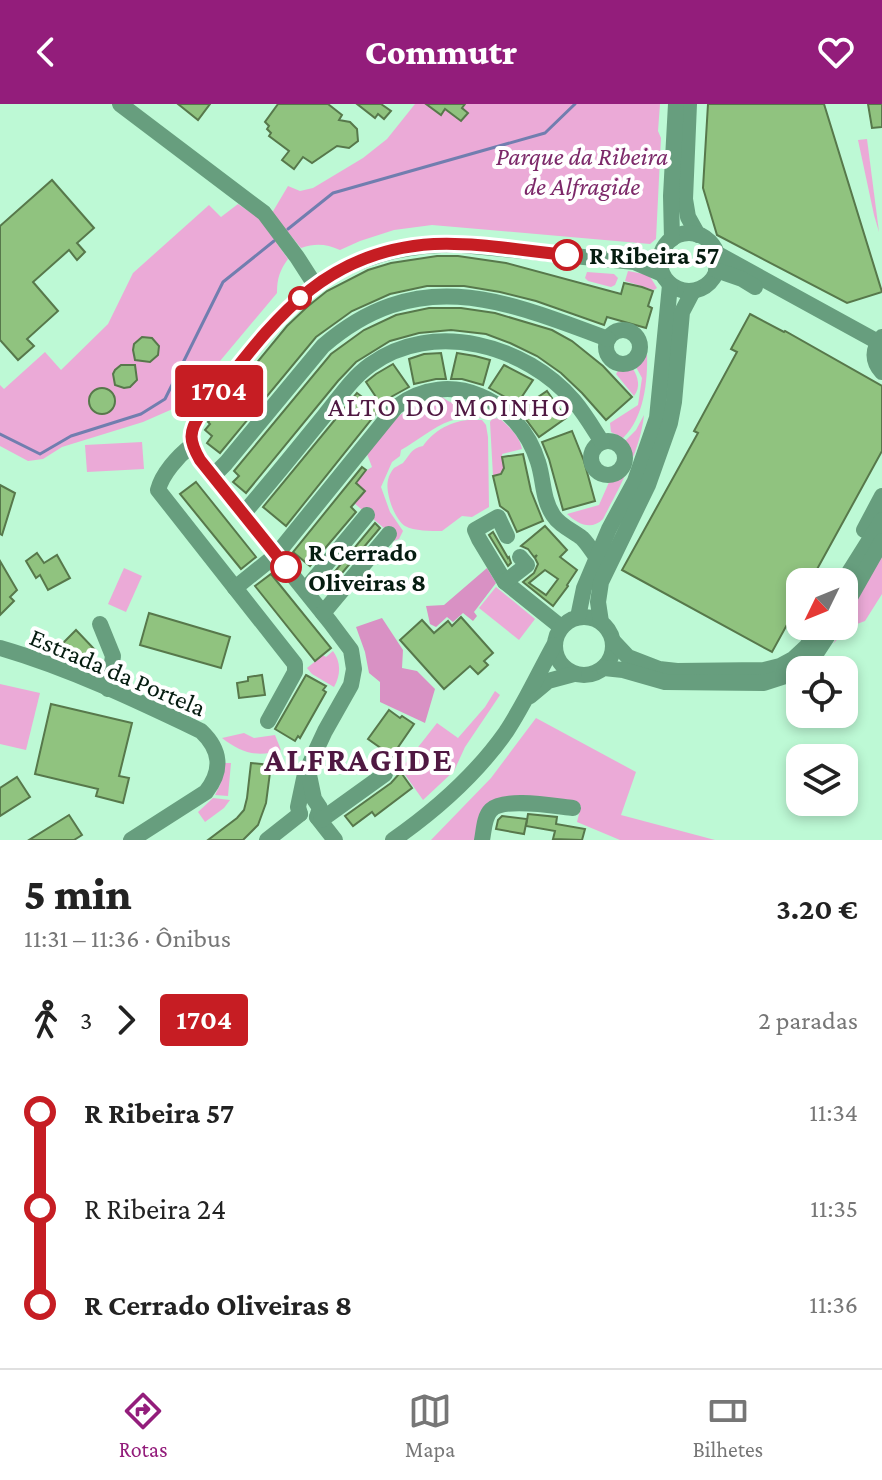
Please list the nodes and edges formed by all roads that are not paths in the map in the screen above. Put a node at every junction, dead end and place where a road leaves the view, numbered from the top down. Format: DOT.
graph roads {
  1 [pos="120,104"];
  2 [pos="676,104"];
  3 [pos="689,104"];
  4 [pos="698,235"];
  5 [pos="669,242"];
  6 [pos="634,262"];
  7 [pos="716,262"];
  8 [pos="666,280"];
  9 [pos="315,285"];
  10 [pos="693,291"];
  11 [pos="608,339"];
  12 [pos="878,343"];
  13 [pos="882,372"];
  14 [pos="602,442"];
  15 [pos="191,446"];
  16 [pos="213,476"];
  17 [pos="882,496"];
  18 [pos="243,514"];
  19 [pos="367,515"];
  20 [pos="882,520"];
  21 [pos="389,534"];
  22 [pos="507,536"];
  23 [pos="882,541"];
  24 [pos="341,547"];
  25 [pos="276,555"];
  26 [pos="597,558"];
  27 [pos="855,562"];
  28 [pos="364,565"];
  29 [pos="528,565"];
  30 [pos="851,568"];
  31 [pos="505,582"];
  32 [pos="858,583"];
  33 [pos="235,588"];
  34 [pos="305,590"];
  35 [pos="323,613"];
  36 [pos="578,617"];
  37 [pos="601,622"];
  38 [pos="100,624"];
  39 [pos="561,627"];
  40 [pos="814,640"];
  41 [pos="821,640"];
  42 [pos="613,641"];
  43 [pos="554,645"];
  44 [pos="0,648"];
  45 [pos="812,650"];
  46 [pos="604,668"];
  47 [pos="574,674"];
  48 [pos="108,689"];
  49 [pos="523,703"];
  50 [pos="268,721"];
  51 [pos="385,774"];
  52 [pos="573,808"];
  53 [pos="310,810"];
  54 [pos="131,840"];
  55 [pos="267,840"];
  56 [pos="335,840"];
  57 [pos="393,840"];
  58 [pos="482,840"];
  1 -- 9 [label="street"];
  2 -- 5 [label="street"];
  3 -- 4 [label="street"];
  4 -- 5 [label="street"];
  4 -- 7 [label="street"];
  5 -- 6 [label="street"];
  5 -- 8 [label="street"];
  6 -- 8 [label="street"];
  6 -- 9 [label="street"];
  7 -- 10 [label="street"];
  7 -- 12 [label="street"];
  8 -- 10 [label="street"];
  8 -- 26 [label="street"];
  9 -- 15 [label="street"];
  10 -- 37 [label="street"];
  11 -- 16 [label="street"];
  12 -- 13 [label="street"];
  14 -- 18 [label="street"];
  15 -- 16 [label="street"];
  15 -- 33 [label="street"];
  16 -- 18 [label="street"];
  17 -- 27 [label="street"];
  18 -- 25 [label="street"];
  19 -- 24 [label="street"];
  20 -- 27 [label="street"];
  21 -- 28 [label="street"];
  22 -- 31 [label="street"];
  23 -- 32 [label="street"];
  24 -- 28 [label="street"];
  24 -- 34 [label="street"];
  25 -- 26 [label="street"];
  25 -- 33 [label="street"];
  25 -- 34 [label="street"];
  26 -- 36 [label="street"];
  27 -- 30 [label="street"];
  28 -- 35 [label="street"];
  29 -- 31 [label="street"];
  31 -- 39 [label="street"];
  33 -- 50 [label="street"];
  34 -- 35 [label="street"];
  35 -- 53 [label="street"];
  36 -- 37 [label="street"];
  36 -- 39 [label="street"];
  37 -- 42 [label="street"];
  38 -- 48 [label="street"];
  39 -- 43 [label="street"];
  40 -- 45 [label="street"];
  41 -- 45 [label="street"];
  42 -- 45 [label="street"];
  42 -- 46 [label="street"];
  43 -- 47 [label="street"];
  43 -- 49 [label="street"];
  44 -- 48 [label="street, Estrada da Portela"];
  45 -- 46 [label="street"];
  46 -- 47 [label="street"];
  47 -- 49 [label="street"];
  48 -- 54 [label="street, Estrada da Portela"];
  49 -- 57 [label="street"];
  51 -- 53 [label="street"];
  52 -- 58 [label="street"];
  53 -- 55 [label="street"];
  53 -- 56 [label="street"];
}
